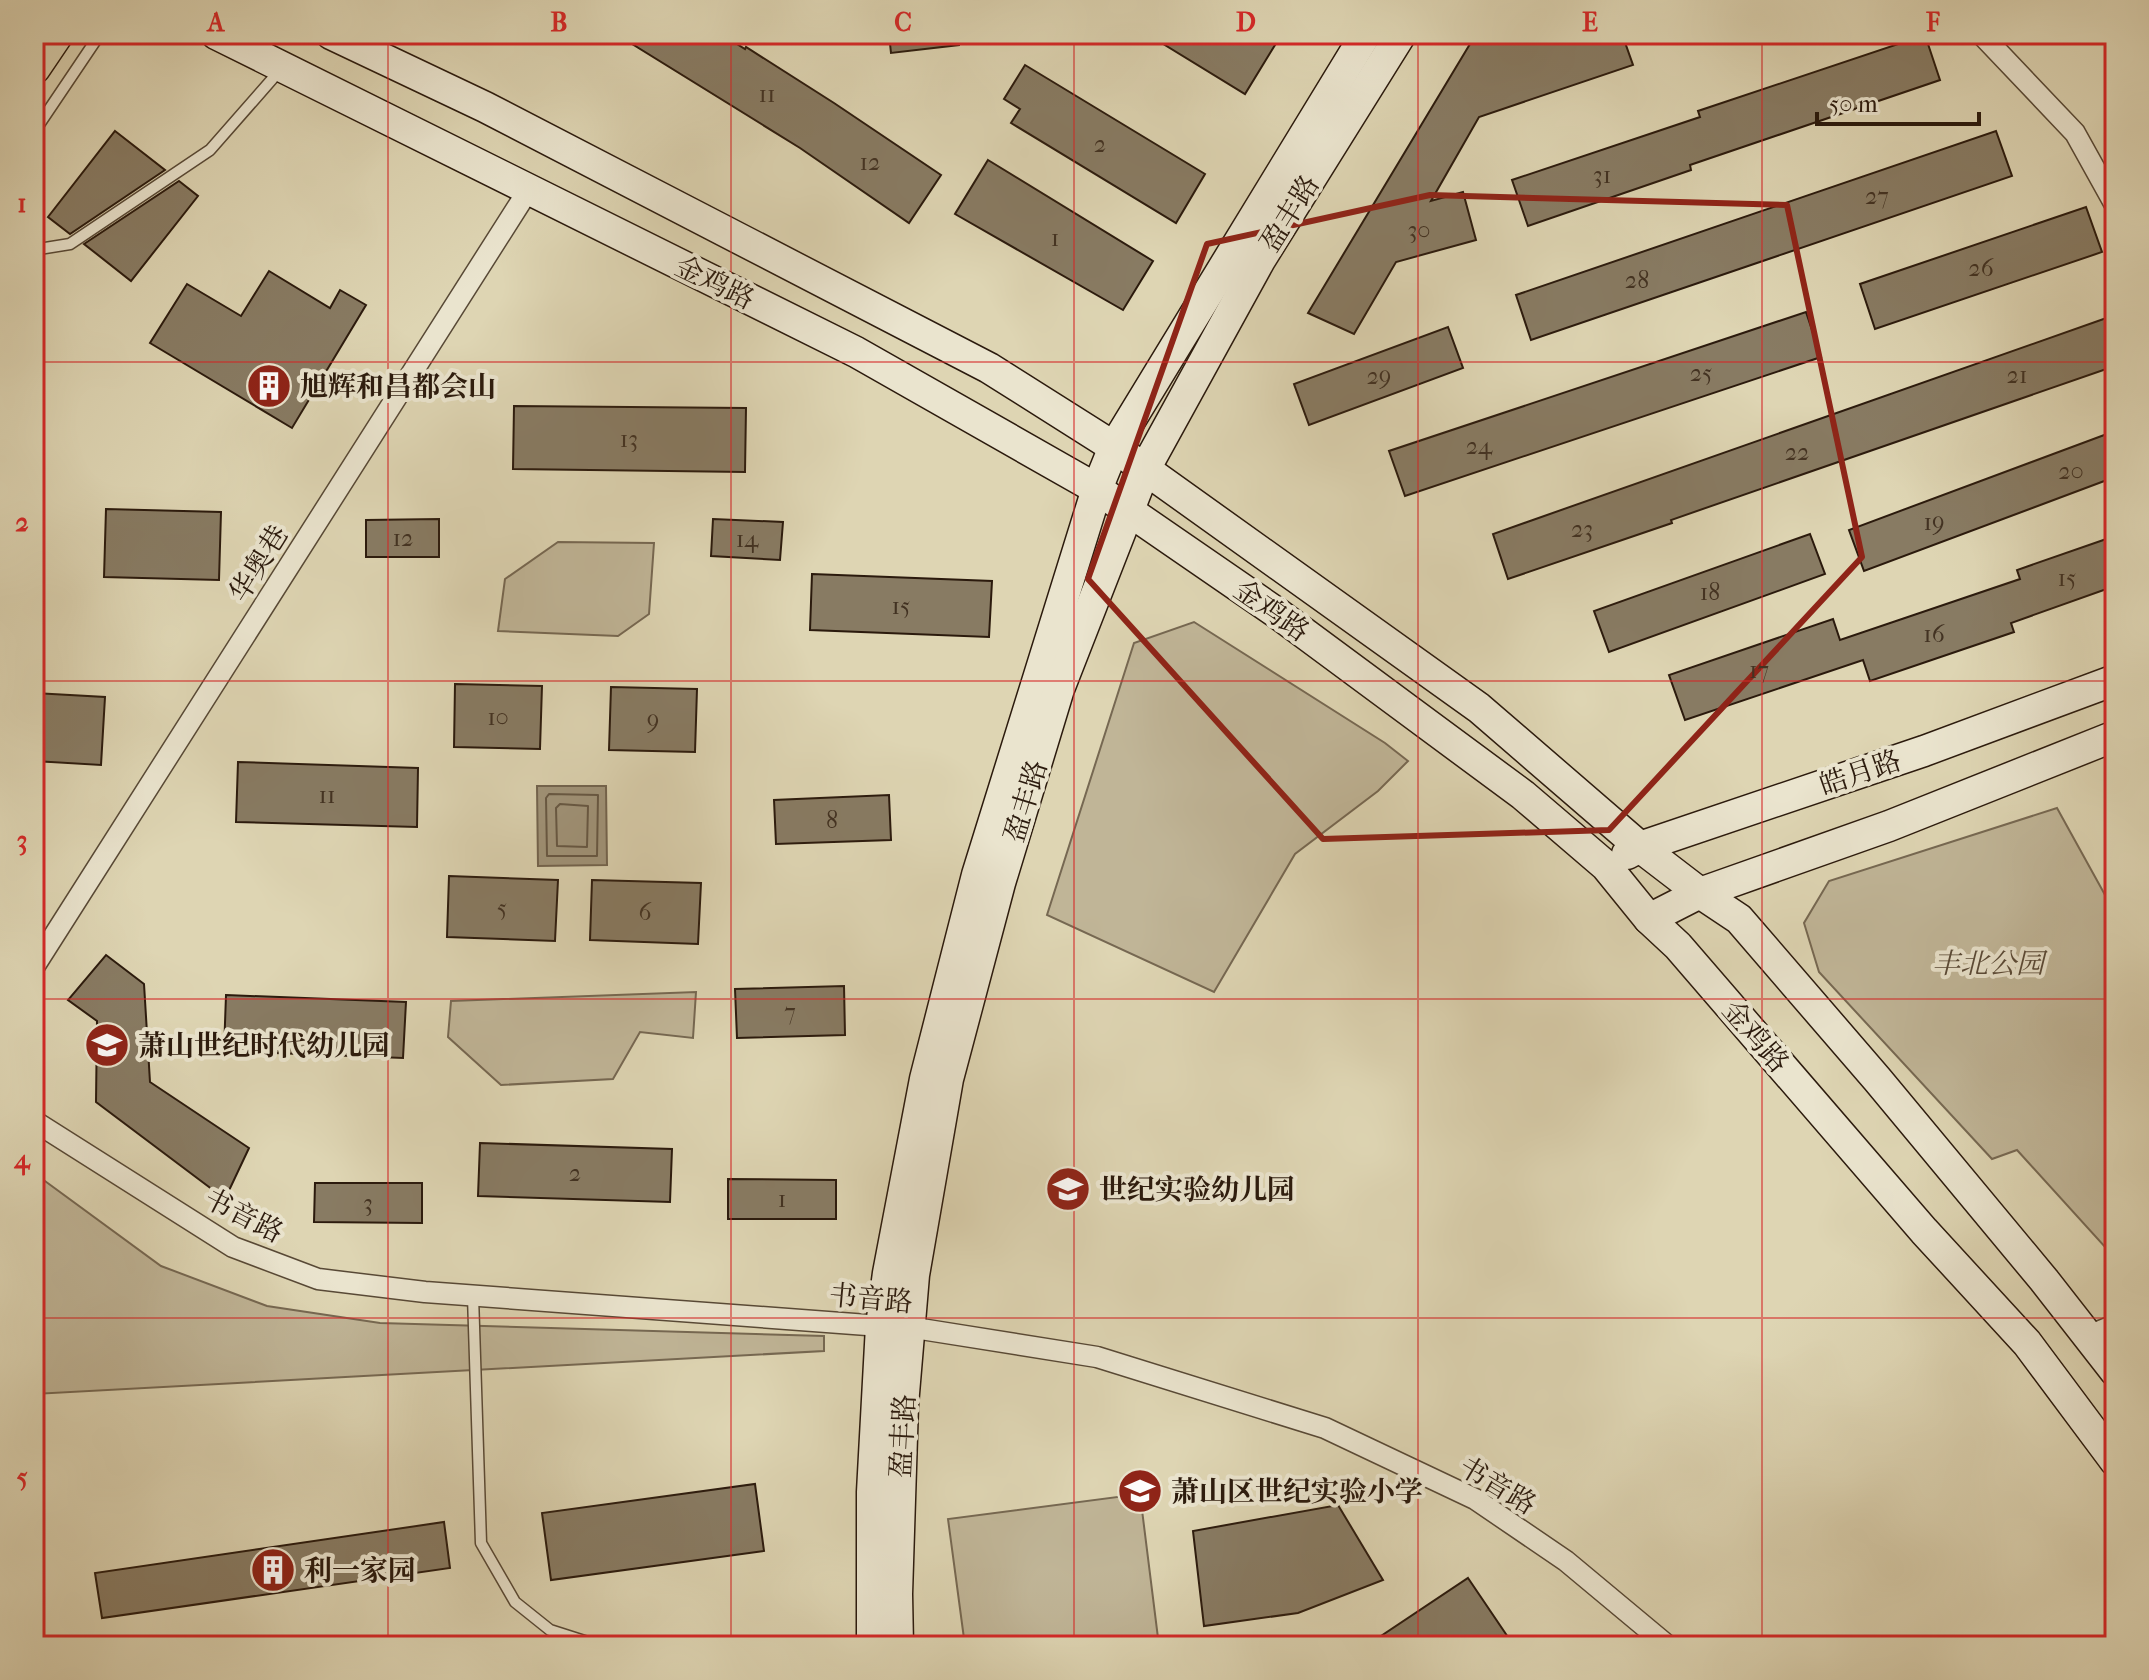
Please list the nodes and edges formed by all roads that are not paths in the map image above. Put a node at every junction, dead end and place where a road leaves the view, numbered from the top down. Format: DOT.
graph roads {
  1 [pos="57,34"];
  2 [pos="100,34"];
  3 [pos="216,34"];
  4 [pos="331,34"];
  5 [pos="1366,34"];
  6 [pos="1401,34"];
  7 [pos="1981,34"];
  8 [pos="283,67"];
  9 [pos="34,68"];
  10 [pos="34,132"];
  11 [pos="529,189"];
  12 [pos="2115,205"];
  13 [pos="34,246"];
  14 [pos="1114,447"];
  15 [pos="1145,469"];
  16 [pos="1097,489"];
  17 [pos="1128,510"];
  18 [pos="2115,680"];
  19 [pos="2115,736"];
  20 [pos="1640,847"];
  21 [pos="1606,866"];
  22 [pos="1700,893"];
  23 [pos="1649,919"];
  24 [pos="34,967"];
  25 [pos="34,1121"];
  26 [pos="473,1296"];
  27 [pos="895,1327"];
  28 [pos="2102,1330"];
  29 [pos="2115,1371"];
  30 [pos="2115,1461"];
  31 [pos="600,1646"];
  32 [pos="872,1646"];
  33 [pos="898,1646"];
  34 [pos="1668,1646"];
  1 -- 9 [label="main road"];
  2 -- 10 [label="lane"];
  3 -- 8 [label="main road, 金鸡路"];
  4 -- 14 [label="main road, 金鸡路"];
  5 -- 14 [label="main road, 盈丰路"];
  6 -- 15 [label="main road, 盈丰路"];
  7 -- 12 [label="street"];
  8 -- 11 [label="main road, 金鸡路"];
  8 -- 13 [label="lane"];
  11 -- 16 [label="main road, 金鸡路"];
  11 -- 24 [label="street, 华奥巷"];
  14 -- 15 [label="main road, 金鸡路"];
  14 -- 16 [label="main road, 盈丰路"];
  15 -- 17 [label="main road, 盈丰路"];
  15 -- 20 [label="main road, 金鸡路"];
  16 -- 17 [label="main road, 金鸡路"];
  16 -- 27 [label="main road, 盈丰路"];
  17 -- 21 [label="main road, 金鸡路"];
  17 -- 27 [label="main road, 盈丰路"];
  18 -- 20 [label="main road, 皓月路"];
  19 -- 22 [label="main road, 皓月路"];
  20 -- 21 [label="main road, 皓月路"];
  20 -- 22 [label="main road, 金鸡路"];
  21 -- 23 [label="main road, 金鸡路"];
  22 -- 23 [label="main road, 皓月路"];
  22 -- 28 [label="main road, 金鸡路"];
  23 -- 30 [label="main road, 金鸡路"];
  25 -- 26 [label="street, 书音路"];
  26 -- 27 [label="street, 书音路"];
  26 -- 31 [label="lane"];
  27 -- 32 [label="main road, 盈丰路"];
  27 -- 33 [label="main road, 盈丰路"];
  27 -- 34 [label="street, 书音路"];
  28 -- 29 [label="main road, 金鸡路"];
}
